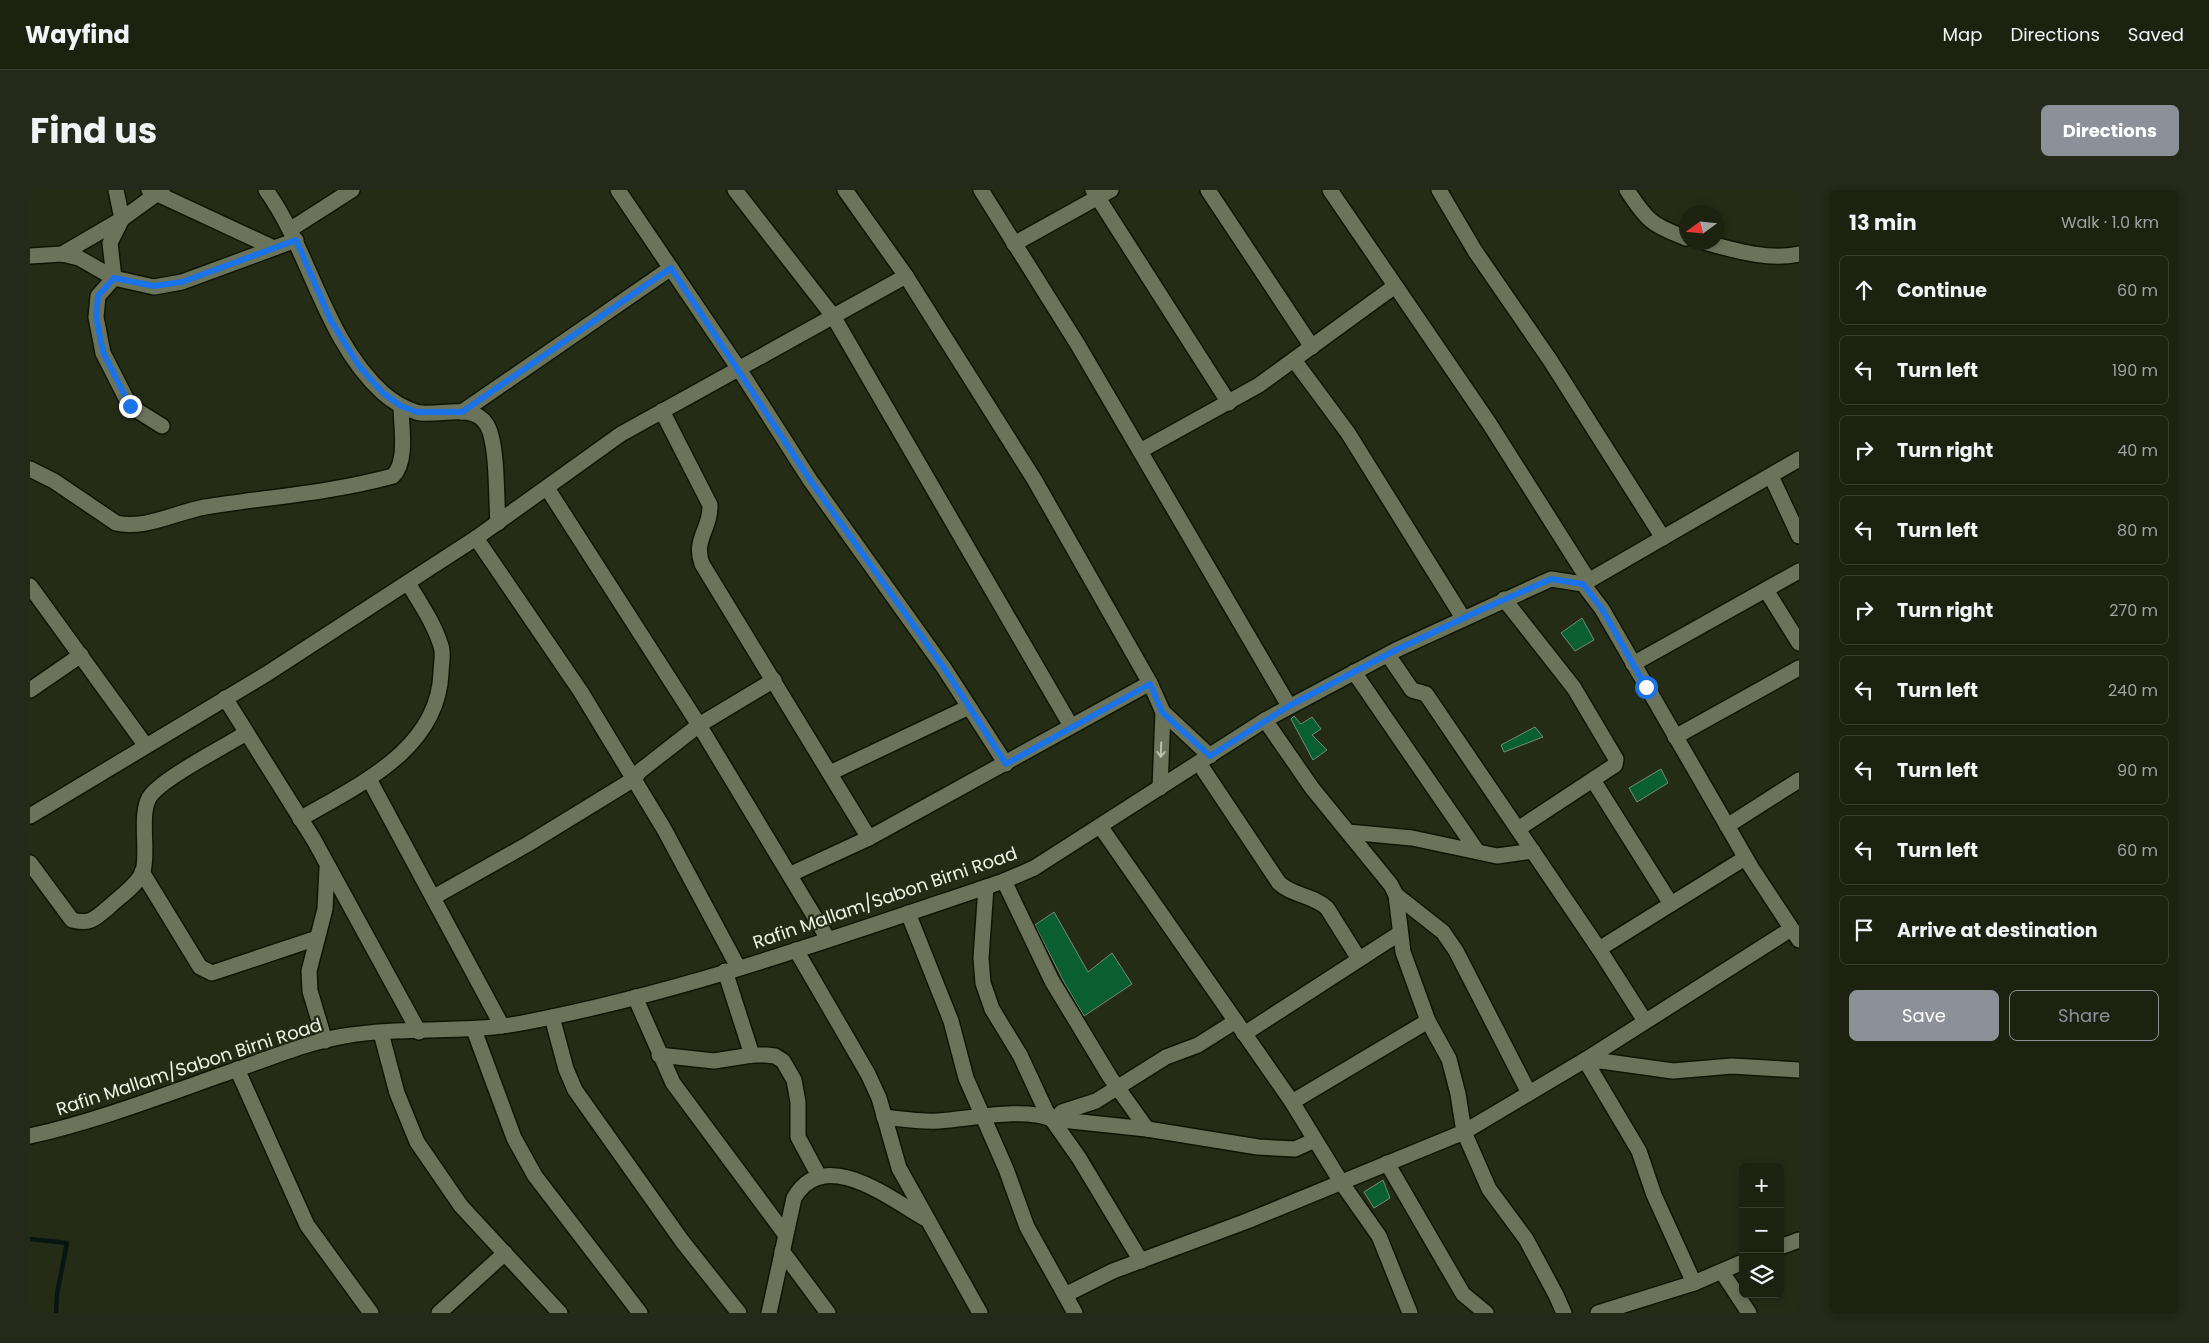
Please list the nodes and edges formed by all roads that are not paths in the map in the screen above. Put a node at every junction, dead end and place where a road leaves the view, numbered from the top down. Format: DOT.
graph roads {
  1 [pos="116,190"];
  2 [pos="266,190"];
  3 [pos="352,190"];
  4 [pos="618,190"];
  5 [pos="735,190"];
  6 [pos="845,190"];
  7 [pos="981,190"];
  8 [pos="1208,190"];
  9 [pos="1330,190"];
  10 [pos="1439,190"];
  11 [pos="1627,190"];
  12 [pos="156,191"];
  13 [pos="1101,192"];
  14 [pos="122,219"];
  15 [pos="293,234"];
  16 [pos="1679,235"];
  17 [pos="1014,244"];
  18 [pos="1724,247"];
  19 [pos="274,248"];
  20 [pos="62,254"];
  21 [pos="1799,254"];
  22 [pos="30,256"];
  23 [pos="671,268"];
  24 [pos="906,276"];
  25 [pos="114,278"];
  26 [pos="1395,286"];
  27 [pos="833,316"];
  28 [pos="1312,347"];
  29 [pos="1294,360"];
  30 [pos="739,369"];
  31 [pos="1229,404"];
  32 [pos="401,406"];
  33 [pos="662,411"];
  34 [pos="462,412"];
  35 [pos="162,426"];
  36 [pos="1140,451"];
  37 [pos="1799,460"];
  38 [pos="30,469"];
  39 [pos="1771,476"];
  40 [pos="546,488"];
  41 [pos="498,523"];
  42 [pos="1799,536"];
  43 [pos="476,538"];
  44 [pos="1663,538"];
  45 [pos="1799,571"];
  46 [pos="408,583"];
  47 [pos="1586,583"];
  48 [pos="30,586"];
  49 [pos="1766,590"];
  50 [pos="1504,599"];
  51 [pos="1463,618"];
  52 [pos="1799,643"];
  53 [pos="81,655"];
  54 [pos="1388,655"];
  55 [pos="1633,664"];
  56 [pos="1799,668"];
  57 [pos="1354,672"];
  58 [pos="774,680"];
  59 [pos="1150,684"];
  60 [pos="30,690"];
  61 [pos="225,698"];
  62 [pos="1289,706"];
  63 [pos="969,707"];
  64 [pos="1162,712"];
  65 [pos="1265,720"];
  66 [pos="700,725"];
  67 [pos="1071,726"];
  68 [pos="246,733"];
  69 [pos="1675,737"];
  70 [pos="146,746"];
  71 [pos="1205,759"];
  72 [pos="1006,764"];
  73 [pos="830,773"];
  74 [pos="369,778"];
  75 [pos="634,779"];
  76 [pos="1593,780"];
  77 [pos="1799,780"];
  78 [pos="1160,788"];
  79 [pos="30,816"];
  80 [pos="300,819"];
  81 [pos="1100,826"];
  82 [pos="1726,826"];
  83 [pos="1518,829"];
  84 [pos="1348,832"];
  85 [pos="870,838"];
  86 [pos="1477,851"];
  87 [pos="1533,851"];
  88 [pos="1746,858"];
  89 [pos="30,863"];
  90 [pos="327,868"];
  91 [pos="142,872"];
  92 [pos="791,874"];
  93 [pos="1004,881"];
  94 [pos="986,887"];
  95 [pos="1396,895"];
  96 [pos="434,897"];
  97 [pos="1671,904"];
  98 [pos="908,913"];
  99 [pos="1400,933"];
  100 [pos="1795,934"];
  101 [pos="317,938"];
  102 [pos="828,939"];
  103 [pos="1598,949"];
  104 [pos="796,950"];
  105 [pos="1359,959"];
  106 [pos="732,969"];
  107 [pos="635,997"];
  108 [pos="552,1016"];
  109 [pos="1428,1021"];
  110 [pos="1645,1021"];
  111 [pos="502,1026"];
  112 [pos="1240,1027"];
  113 [pos="474,1030"];
  114 [pos="418,1032"];
  115 [pos="381,1033"];
  116 [pos="325,1041"];
  117 [pos="660,1055"];
  118 [pos="752,1055"];
  119 [pos="1586,1062"];
  120 [pos="237,1070"];
  121 [pos="1799,1070"];
  122 [pos="1117,1087"];
  123 [pos="1529,1093"];
  124 [pos="1292,1102"];
  125 [pos="983,1116"];
  126 [pos="884,1118"];
  127 [pos="1054,1119"];
  128 [pos="1147,1129"];
  129 [pos="1464,1132"];
  130 [pos="30,1136"];
  131 [pos="1315,1140"];
  132 [pos="1387,1163"];
  133 [pos="819,1176"];
  134 [pos="1341,1182"];
  135 [pos="925,1218"];
  136 [pos="785,1234"];
  137 [pos="1799,1240"];
  138 [pos="1784,1246"];
  139 [pos="782,1251"];
  140 [pos="505,1253"];
  141 [pos="1141,1261"];
  142 [pos="1739,1264"];
  143 [pos="1722,1272"];
  144 [pos="1694,1283"];
  145 [pos="1065,1295"];
  146 [pos="1641,1307"];
  147 [pos="371,1313"];
  148 [pos="439,1313"];
  149 [pos="560,1313"];
  150 [pos="640,1313"];
  151 [pos="739,1313"];
  152 [pos="769,1313"];
  153 [pos="828,1313"];
  154 [pos="980,1313"];
  155 [pos="1075,1313"];
  156 [pos="1410,1313"];
  157 [pos="1486,1313"];
  158 [pos="1564,1313"];
  159 [pos="1598,1313"];
  160 [pos="1749,1313"];
  1 -- 14 [label="street"];
  2 -- 15 [label="street"];
  3 -- 15 [label="street"];
  4 -- 23 [label="street"];
  5 -- 27 [label="street"];
  6 -- 24 [label="street"];
  7 -- 17 [label="street"];
  8 -- 28 [label="street"];
  9 -- 26 [label="street"];
  10 -- 44 [label="street"];
  11 -- 16 [label="street"];
  12 -- 14 [label="street"];
  12 -- 19 [label="street"];
  13 -- 17 [label="street"];
  13 -- 31 [label="street"];
  14 -- 20 [label="street"];
  14 -- 25 [label="street"];
  15 -- 19 [label="street"];
  15 -- 32 [label="street"];
  17 -- 36 [label="street"];
  18 -- 21 [label="street"];
  19 -- 25 [label="street"];
  20 -- 22 [label="street"];
  20 -- 25 [label="street"];
  23 -- 30 [label="street"];
  23 -- 34 [label="street"];
  24 -- 27 [label="street"];
  24 -- 59 [label="street"];
  25 -- 35 [label="street"];
  26 -- 28 [label="street"];
  26 -- 47 [label="street"];
  27 -- 30 [label="street"];
  27 -- 67 [label="street"];
  28 -- 29 [label="street"];
  29 -- 31 [label="street"];
  29 -- 51 [label="street"];
  30 -- 33 [label="street"];
  30 -- 63 [label="street"];
  31 -- 36 [label="street"];
  32 -- 34 [label="street"];
  32 -- 38 [label="street"];
  33 -- 40 [label="street"];
  33 -- 58 [label="street"];
  34 -- 41 [label="street"];
  36 -- 62 [label="street"];
  37 -- 39 [label="street"];
  39 -- 42 [label="street"];
  39 -- 44 [label="street"];
  40 -- 41 [label="street"];
  40 -- 66 [label="street"];
  41 -- 43 [label="street"];
  43 -- 46 [label="street"];
  43 -- 75 [label="street"];
  44 -- 47 [label="street"];
  45 -- 49 [label="street"];
  46 -- 61 [label="street"];
  46 -- 74 [label="street"];
  47 -- 50 [label="street, Rafin Mallam/Sabon Birni Road"];
  47 -- 55 [label="street"];
  48 -- 53 [label="street"];
  49 -- 52 [label="street"];
  49 -- 55 [label="street"];
  50 -- 51 [label="street, Rafin Mallam/Sabon Birni Road"];
  50 -- 76 [label="street"];
  51 -- 54 [label="street, Rafin Mallam/Sabon Birni Road"];
  53 -- 60 [label="street"];
  53 -- 70 [label="street"];
  54 -- 57 [label="street, Rafin Mallam/Sabon Birni Road"];
  54 -- 83 [label="street"];
  55 -- 69 [label="street"];
  56 -- 69 [label="street"];
  57 -- 62 [label="street, Rafin Mallam/Sabon Birni Road"];
  57 -- 86 [label="street"];
  58 -- 66 [label="street"];
  58 -- 73 [label="street"];
  59 -- 64 [label="street"];
  59 -- 67 [label="street"];
  61 -- 68 [label="street"];
  61 -- 70 [label="street"];
  62 -- 65 [label="street, Rafin Mallam/Sabon Birni Road"];
  63 -- 72 [label="street"];
  63 -- 73 [label="street"];
  64 -- 71 [label="street"];
  64 -- 78 [label="street, one-way"];
  65 -- 71 [label="street, Rafin Mallam/Sabon Birni Road"];
  65 -- 84 [label="street"];
  66 -- 75 [label="street"];
  66 -- 92 [label="street"];
  67 -- 72 [label="street"];
  68 -- 80 [label="street"];
  68 -- 91 [label="street"];
  69 -- 82 [label="street"];
  70 -- 79 [label="street"];
  71 -- 78 [label="street, Rafin Mallam/Sabon Birni Road"];
  71 -- 105 [label="street"];
  72 -- 85 [label="street"];
  73 -- 85 [label="street"];
  74 -- 80 [label="street"];
  74 -- 96 [label="street"];
  75 -- 96 [label="street"];
  75 -- 106 [label="street"];
  76 -- 83 [label="street"];
  76 -- 97 [label="street"];
  77 -- 82 [label="street"];
  78 -- 81 [label="street, Rafin Mallam/Sabon Birni Road"];
  80 -- 90 [label="street"];
  81 -- 93 [label="street, Rafin Mallam/Sabon Birni Road"];
  81 -- 112 [label="street"];
  82 -- 88 [label="street"];
  83 -- 87 [label="street"];
  84 -- 86 [label="street"];
  84 -- 95 [label="street"];
  85 -- 92 [label="street"];
  86 -- 87 [label="street"];
  87 -- 103 [label="street"];
  88 -- 97 [label="street"];
  88 -- 100 [label="street"];
  89 -- 91 [label="street"];
  90 -- 101 [label="street"];
  90 -- 114 [label="street"];
  91 -- 101 [label="street"];
  92 -- 102 [label="street"];
  93 -- 94 [label="street, Rafin Mallam/Sabon Birni Road"];
  93 -- 122 [label="street"];
  94 -- 98 [label="street, Rafin Mallam/Sabon Birni Road"];
  94 -- 127 [label="street"];
  95 -- 99 [label="street"];
  95 -- 123 [label="street"];
  96 -- 111 [label="street"];
  97 -- 103 [label="street"];
  98 -- 102 [label="street, Rafin Mallam/Sabon Birni Road"];
  98 -- 125 [label="street"];
  99 -- 105 [label="street"];
  99 -- 109 [label="street"];
  100 -- 110 [label="street"];
  101 -- 116 [label="street"];
  102 -- 104 [label="street, Rafin Mallam/Sabon Birni Road"];
  103 -- 110 [label="street"];
  104 -- 106 [label="street, Rafin Mallam/Sabon Birni Road"];
  104 -- 126 [label="street"];
  105 -- 112 [label="street"];
  106 -- 107 [label="street, Rafin Mallam/Sabon Birni Road"];
  106 -- 118 [label="street"];
  107 -- 108 [label="street, Rafin Mallam/Sabon Birni Road"];
  107 -- 117 [label="street"];
  108 -- 111 [label="street, Rafin Mallam/Sabon Birni Road"];
  108 -- 151 [label="street"];
  109 -- 124 [label="street"];
  109 -- 129 [label="street"];
  110 -- 119 [label="street"];
  111 -- 113 [label="street, Rafin Mallam/Sabon Birni Road"];
  112 -- 122 [label="street"];
  112 -- 124 [label="street"];
  113 -- 114 [label="street, Rafin Mallam/Sabon Birni Road"];
  113 -- 150 [label="street"];
  114 -- 115 [label="street, Rafin Mallam/Sabon Birni Road"];
  115 -- 116 [label="street, Rafin Mallam/Sabon Birni Road"];
  115 -- 140 [label="street"];
  116 -- 120 [label="street, Rafin Mallam/Sabon Birni Road"];
  117 -- 118 [label="street"];
  117 -- 136 [label="street"];
  118 -- 133 [label="street"];
  119 -- 121 [label="street"];
  119 -- 123 [label="street"];
  119 -- 144 [label="street"];
  120 -- 130 [label="street, Rafin Mallam/Sabon Birni Road"];
  120 -- 147 [label="street"];
  122 -- 127 [label="street"];
  122 -- 128 [label="street"];
  123 -- 129 [label="street"];
  124 -- 131 [label="street"];
  125 -- 126 [label="street"];
  125 -- 127 [label="street"];
  125 -- 145 [label="street"];
  126 -- 135 [label="street"];
  127 -- 128 [label="street"];
  127 -- 141 [label="street"];
  128 -- 131 [label="street"];
  129 -- 132 [label="street"];
  129 -- 158 [label="street"];
  131 -- 134 [label="street"];
  132 -- 134 [label="street"];
  132 -- 157 [label="street"];
  133 -- 135 [label="street"];
  133 -- 136 [label="street"];
  134 -- 141 [label="street"];
  134 -- 156 [label="street"];
  135 -- 154 [label="street"];
  136 -- 139 [label="street"];
  137 -- 138 [label="street"];
  139 -- 152 [label="street"];
  139 -- 153 [label="street"];
  140 -- 148 [label="street"];
  140 -- 149 [label="street"];
  141 -- 145 [label="street"];
  142 -- 143 [label="street"];
  143 -- 144 [label="street"];
  143 -- 160 [label="street"];
  144 -- 146 [label="street"];
  145 -- 155 [label="street"];
  146 -- 159 [label="street"];
}
